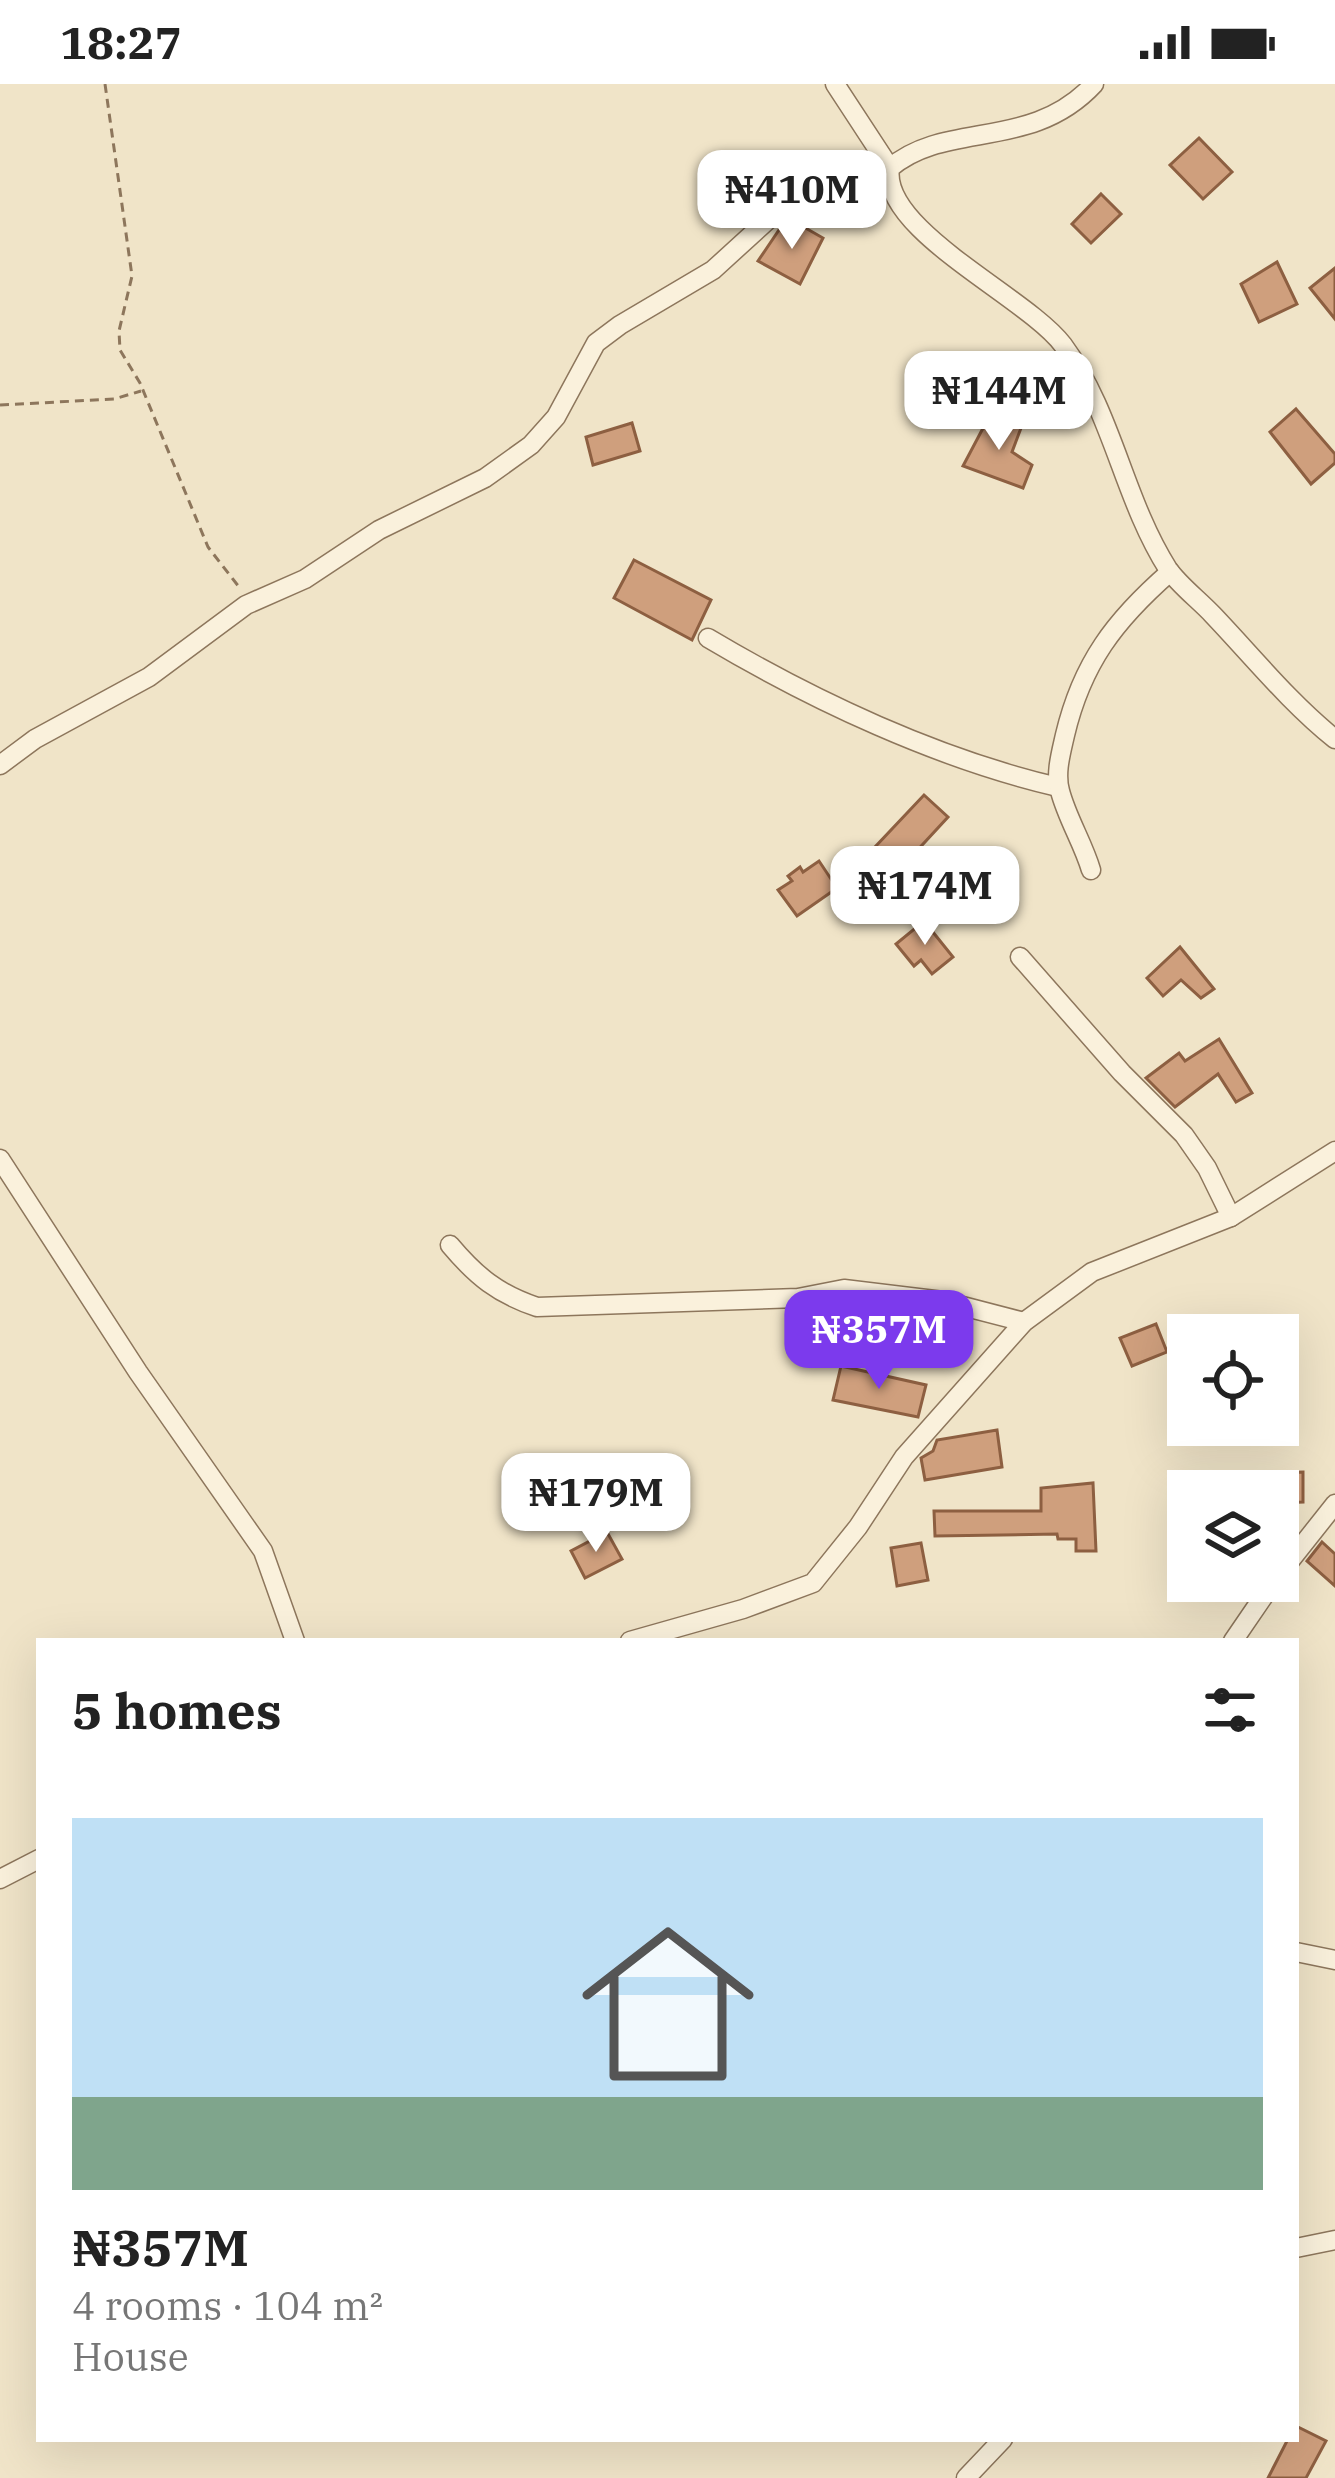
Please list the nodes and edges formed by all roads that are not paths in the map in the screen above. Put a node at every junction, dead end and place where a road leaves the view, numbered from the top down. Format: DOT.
graph roads {
  1 [pos="836,84"];
  2 [pos="1094,84"];
  3 [pos="890,168"];
  4 [pos="1170,572"];
  5 [pos="708,638"];
  6 [pos="1335,739"];
  7 [pos="0,765"];
  8 [pos="1058,788"];
  9 [pos="1091,870"];
  10 [pos="1020,957"];
  11 [pos="1335,1151"];
  12 [pos="0,1159"];
  13 [pos="1231,1217"];
  14 [pos="450,1245"];
  15 [pos="1024,1322"];
  16 [pos="1335,1504"];
  17 [pos="1299,1549"];
  18 [pos="1260,1602"];
  19 [pos="294,1638"];
  20 [pos="641,1638"];
  21 [pos="1236,1638"];
  22 [pos="36,1861"];
  23 [pos="0,1880"];
  24 [pos="1299,1953"];
  25 [pos="1335,1960"];
  26 [pos="1335,2240"];
  27 [pos="1299,2247"];
  28 [pos="1000,2442"];
  29 [pos="966,2478"];
  1 -- 3 [label="street"];
  2 -- 3 [label="street"];
  3 -- 4 [label="street"];
  3 -- 7 [label="street"];
  4 -- 6 [label="street"];
  4 -- 8 [label="street"];
  5 -- 8 [label="street"];
  8 -- 9 [label="street"];
  10 -- 13 [label="street"];
  11 -- 13 [label="street"];
  12 -- 19 [label="street"];
  13 -- 15 [label="street"];
  14 -- 15 [label="street"];
  15 -- 20 [label="street"];
  16 -- 17 [label="street"];
  18 -- 21 [label="street"];
  22 -- 23 [label="street"];
  24 -- 25 [label="street"];
  26 -- 27 [label="street"];
  28 -- 29 [label="street"];
}
